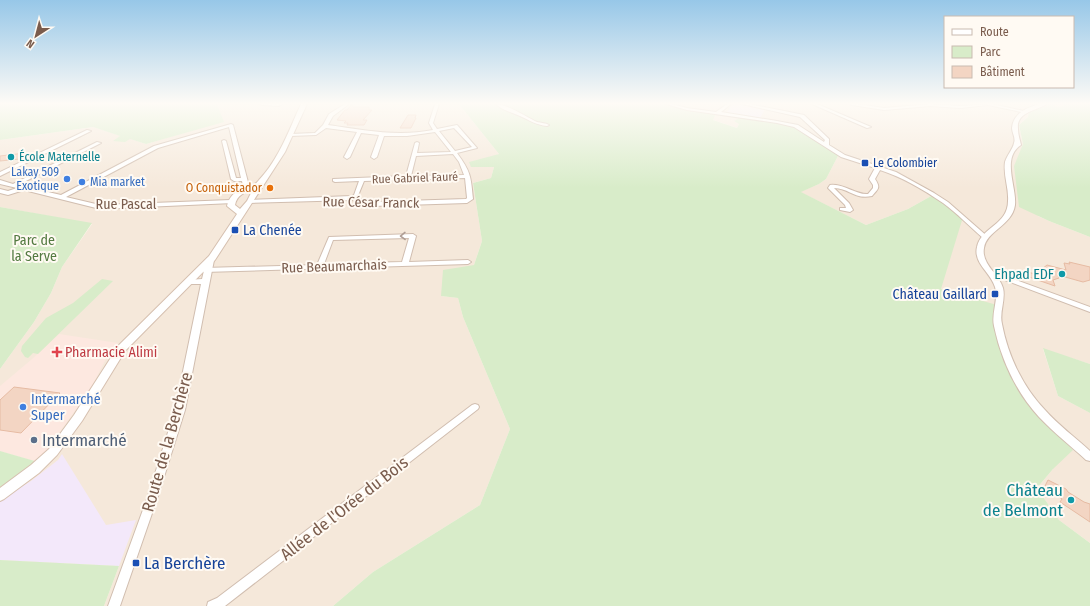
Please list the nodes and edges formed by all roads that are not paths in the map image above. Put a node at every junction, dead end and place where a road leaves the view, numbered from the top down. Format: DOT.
graph roads {
  1 [pos="86,132"];
  2 [pos="206,132"];
  3 [pos="233,132"];
  4 [pos="318,132"];
  5 [pos="359,132"];
  6 [pos="362,132"];
  7 [pos="424,132"];
  8 [pos="436,132"];
  9 [pos="461,132"];
  10 [pos="807,132"];
  11 [pos="819,132"];
  12 [pos="1017,132"];
  13 [pos="382,134"];
  14 [pos="290,135"];
  15 [pos="224,141"];
  16 [pos="1018,141"];
  17 [pos="99,143"];
  18 [pos="417,143"];
  19 [pos="826,146"];
  20 [pos="454,153"];
  21 [pos="414,155"];
  22 [pos="374,156"];
  23 [pos="347,157"];
  24 [pos="878,168"];
  25 [pos="0,174"];
  26 [pos="468,176"];
  27 [pos="408,178"];
  28 [pos="362,179"];
  29 [pos="335,180"];
  30 [pos="0,182"];
  31 [pos="14,185"];
  32 [pos="23,187"];
  33 [pos="248,188"];
  34 [pos="0,191"];
  35 [pos="1011,194"];
  36 [pos="62,197"];
  37 [pos="353,198"];
  38 [pos="241,206"];
  39 [pos="842,208"];
  40 [pos="985,237"];
  41 [pos="468,262"];
  42 [pos="405,264"];
  43 [pos="320,266"];
  44 [pos="991,273"];
  45 [pos="205,274"];
  46 [pos="1090,310"];
  47 [pos="475,407"];
  48 [pos="1090,457"];
  49 [pos="0,495"];
  50 [pos="114,606"];
  51 [pos="212,606"];
  1 -- 25 [label="street"];
  2 -- 36 [label="street"];
  3 -- 33 [label="street"];
  4 -- 14 [label="street"];
  5 -- 23 [label="street"];
  6 -- 13 [label="street"];
  7 -- 13 [label="street"];
  8 -- 20 [label="street"];
  9 -- 20 [label="street"];
  10 -- 19 [label="street"];
  11 -- 19 [label="street"];
  12 -- 16 [label="street"];
  13 -- 22 [label="street"];
  14 -- 33 [label="main road"];
  15 -- 33 [label="street"];
  16 -- 35 [label="street"];
  16 -- 35 [label="street"];
  17 -- 31 [label="street"];
  18 -- 21 [label="street"];
  19 -- 24 [label="street"];
  20 -- 21 [label="street"];
  20 -- 26 [label="street"];
  21 -- 27 [label="street"];
  24 -- 39 [label="street"];
  24 -- 40 [label="street"];
  26 -- 27 [label="street, Rue Gabriel Fauré"];
  26 -- 37 [label="street, Rue César Franck"];
  27 -- 28 [label="street, Rue Gabriel Fauré"];
  28 -- 29 [label="street, Rue Gabriel Fauré"];
  28 -- 37 [label="street, Rue Gabriel Fauré"];
  30 -- 31 [label="street, Rue Pascal"];
  31 -- 32 [label="street, Rue Pascal"];
  32 -- 34 [label="street"];
  32 -- 36 [label="street, Rue Pascal"];
  33 -- 38 [label="main road"];
  33 -- 38 [label="main road"];
  35 -- 40 [label="street"];
  36 -- 38 [label="street, Rue Pascal"];
  37 -- 38 [label="street, Rue César Franck"];
  38 -- 45 [label="main road"];
  40 -- 44 [label="street"];
  41 -- 42 [label="street, Rue Beaumarchais"];
  42 -- 43 [label="street, Rue Beaumarchais"];
  42 -- 43 [label="street, one-way"];
  43 -- 45 [label="street, Rue Beaumarchais"];
  44 -- 46 [label="street"];
  44 -- 48 [label="street"];
  45 -- 49 [label="main road"];
  45 -- 50 [label="street, Route de la Berchère"];
  47 -- 51 [label="street, Allée de l'Orée du Bois"];
}
